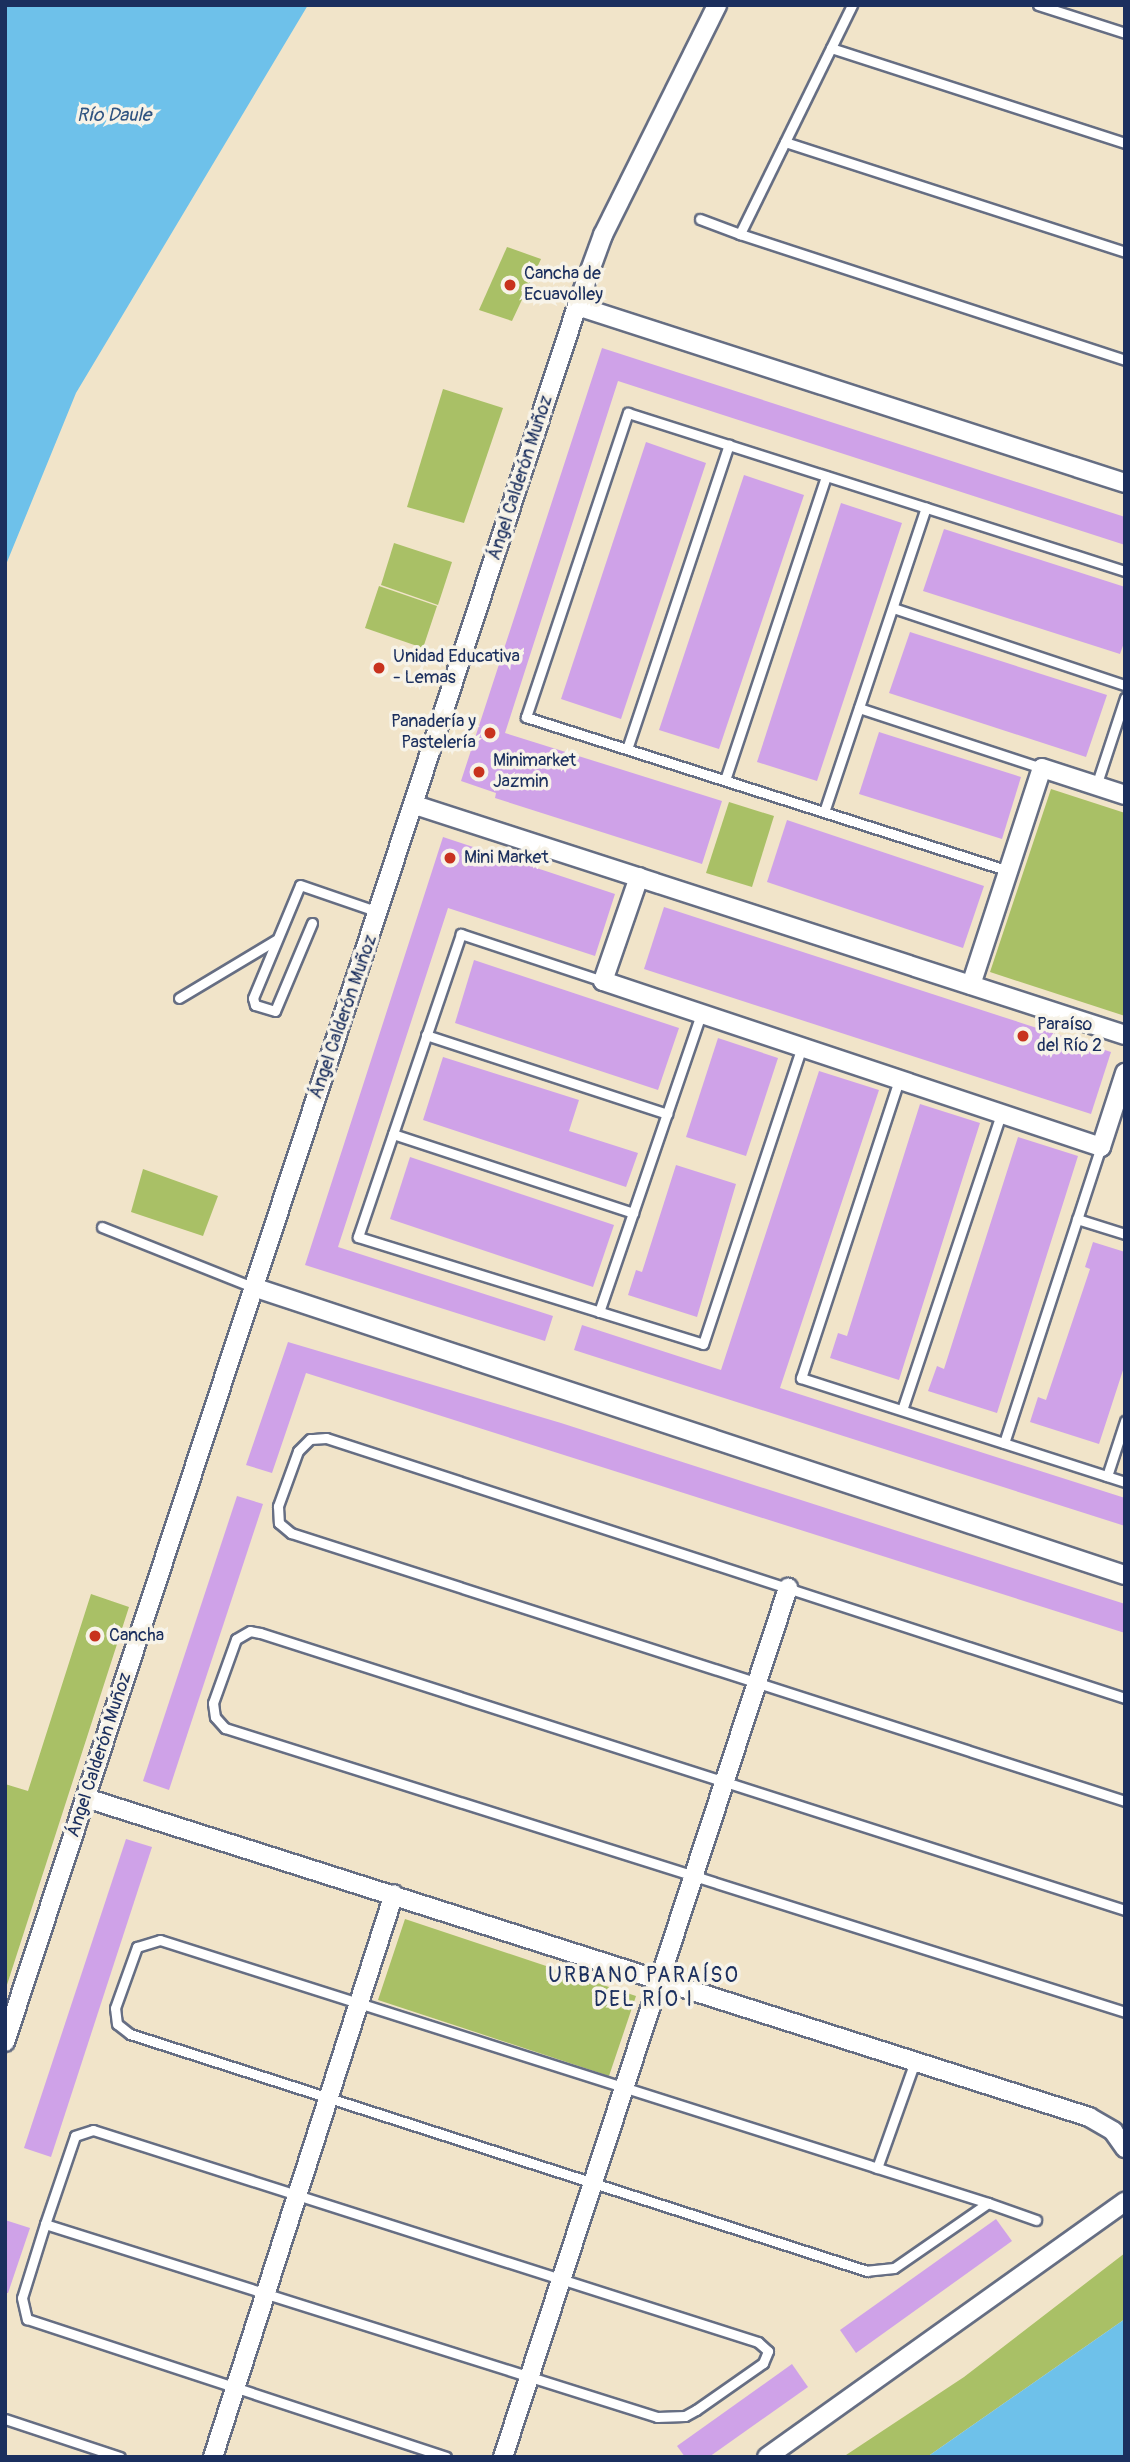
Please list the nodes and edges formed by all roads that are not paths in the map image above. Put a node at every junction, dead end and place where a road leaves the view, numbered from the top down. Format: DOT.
graph roads {
  1 [pos="717,5"];
  2 [pos="852,5"];
  3 [pos="1038,5"];
  4 [pos="1125,33"];
  5 [pos="831,48"];
  6 [pos="785,142"];
  7 [pos="1125,143"];
  8 [pos="700,219"];
  9 [pos="740,234"];
  10 [pos="1125,252"];
  11 [pos="577,306"];
  12 [pos="1125,360"];
  13 [pos="729,445"];
  14 [pos="826,476"];
  15 [pos="1125,482"];
  16 [pos="926,508"];
  17 [pos="1125,571"];
  18 [pos="893,608"];
  19 [pos="1125,685"];
  20 [pos="1125,698"];
  21 [pos="859,708"];
  22 [pos="627,749"];
  23 [pos="1042,768"];
  24 [pos="725,780"];
  25 [pos="1096,786"];
  26 [pos="1125,795"];
  27 [pos="415,805"];
  28 [pos="824,812"];
  29 [pos="1009,871"];
  30 [pos="639,877"];
  31 [pos="379,912"];
  32 [pos="312,923"];
  33 [pos="276,940"];
  34 [pos="603,981"];
  35 [pos="971,985"];
  36 [pos="179,998"];
  37 [pos="701,1014"];
  38 [pos="426,1035"];
  39 [pos="1125,1035"];
  40 [pos="802,1047"];
  41 [pos="1125,1073"];
  42 [pos="899,1080"];
  43 [pos="667,1114"];
  44 [pos="1001,1114"];
  45 [pos="1118,1119"];
  46 [pos="393,1134"];
  47 [pos="1101,1147"];
  48 [pos="633,1213"];
  49 [pos="1077,1219"];
  50 [pos="102,1227"];
  51 [pos="1125,1234"];
  52 [pos="253,1287"];
  53 [pos="598,1312"];
  54 [pos="902,1410"];
  55 [pos="1125,1421"];
  56 [pos="1004,1443"];
  57 [pos="1107,1476"];
  58 [pos="1125,1482"];
  59 [pos="1125,1575"];
  60 [pos="788,1588"];
  61 [pos="757,1683"];
  62 [pos="1125,1698"];
  63 [pos="724,1782"];
  64 [pos="86,1798"];
  65 [pos="1125,1801"];
  66 [pos="693,1876"];
  67 [pos="394,1894"];
  68 [pos="1125,1910"];
  69 [pos="660,1979"];
  70 [pos="359,2004"];
  71 [pos="1125,2012"];
  72 [pos="5,2042"];
  73 [pos="915,2061"];
  74 [pos="624,2088"];
  75 [pos="329,2098"];
  76 [pos="1125,2148"];
  77 [pos="877,2168"];
  78 [pos="593,2183"];
  79 [pos="297,2196"];
  80 [pos="1125,2202"];
  81 [pos="988,2203"];
  82 [pos="1036,2220"];
  83 [pos="45,2224"];
  84 [pos="561,2280"];
  85 [pos="266,2293"];
  86 [pos="530,2376"];
  87 [pos="235,2389"];
  88 [pos="5,2420"];
  89 [pos="120,2457"];
  90 [pos="213,2457"];
  91 [pos="446,2457"];
  92 [pos="503,2457"];
  93 [pos="767,2457"];
  1 -- 11 [label="street, Ángel Calderón Muñoz"];
  2 -- 5 [label="lane"];
  3 -- 4 [label="lane"];
  5 -- 6 [label="lane"];
  5 -- 7 [label="lane"];
  6 -- 9 [label="lane"];
  6 -- 10 [label="lane"];
  8 -- 9 [label="lane"];
  9 -- 12 [label="lane"];
  11 -- 15 [label="street"];
  11 -- 27 [label="street, Ángel Calderón Muñoz"];
  13 -- 14 [label="lane"];
  13 -- 22 [label="lane"];
  13 -- 22 [label="lane"];
  14 -- 16 [label="lane"];
  14 -- 24 [label="lane"];
  16 -- 17 [label="lane"];
  16 -- 18 [label="lane"];
  18 -- 19 [label="lane"];
  18 -- 21 [label="lane"];
  20 -- 25 [label="lane"];
  21 -- 23 [label="lane"];
  21 -- 28 [label="lane"];
  22 -- 24 [label="lane"];
  23 -- 25 [label="street"];
  23 -- 29 [label="street"];
  24 -- 28 [label="lane"];
  25 -- 26 [label="street"];
  27 -- 30 [label="street"];
  27 -- 31 [label="street, Ángel Calderón Muñoz"];
  28 -- 29 [label="lane"];
  29 -- 35 [label="street"];
  30 -- 34 [label="street"];
  30 -- 35 [label="street"];
  31 -- 33 [label="lane"];
  31 -- 52 [label="street, Ángel Calderón Muñoz"];
  32 -- 33 [label="lane"];
  33 -- 36 [label="lane"];
  34 -- 37 [label="street"];
  34 -- 38 [label="lane"];
  35 -- 39 [label="street"];
  37 -- 40 [label="street"];
  37 -- 43 [label="lane"];
  38 -- 43 [label="lane"];
  38 -- 46 [label="lane"];
  40 -- 42 [label="street"];
  40 -- 53 [label="lane"];
  41 -- 45 [label="street"];
  42 -- 44 [label="street"];
  42 -- 54 [label="lane"];
  43 -- 48 [label="lane"];
  44 -- 47 [label="street"];
  44 -- 54 [label="lane"];
  45 -- 47 [label="street"];
  46 -- 48 [label="lane"];
  46 -- 53 [label="lane"];
  47 -- 49 [label="lane"];
  48 -- 53 [label="lane"];
  49 -- 51 [label="lane"];
  49 -- 56 [label="lane"];
  50 -- 52 [label="lane"];
  52 -- 59 [label="street"];
  52 -- 64 [label="street, Ángel Calderón Muñoz"];
  54 -- 56 [label="lane"];
  55 -- 57 [label="lane"];
  56 -- 57 [label="lane"];
  57 -- 58 [label="lane"];
  60 -- 61 [label="street"];
  60 -- 61 [label="lane"];
  60 -- 62 [label="lane"];
  61 -- 63 [label="street"];
  61 -- 65 [label="lane"];
  63 -- 66 [label="street"];
  63 -- 66 [label="lane"];
  63 -- 68 [label="lane"];
  64 -- 67 [label="street"];
  64 -- 72 [label="street, Ángel Calderón Muñoz"];
  66 -- 69 [label="street"];
  66 -- 71 [label="lane"];
  67 -- 69 [label="street"];
  67 -- 70 [label="street"];
  69 -- 73 [label="street"];
  69 -- 74 [label="street"];
  70 -- 74 [label="lane"];
  70 -- 75 [label="street"];
  70 -- 75 [label="lane"];
  73 -- 76 [label="street"];
  73 -- 77 [label="lane"];
  74 -- 77 [label="lane"];
  74 -- 78 [label="street"];
  75 -- 78 [label="lane"];
  75 -- 79 [label="street"];
  77 -- 81 [label="lane"];
  78 -- 81 [label="lane"];
  78 -- 84 [label="street"];
  79 -- 83 [label="lane"];
  79 -- 84 [label="lane"];
  79 -- 85 [label="street"];
  80 -- 93 [label="street"];
  81 -- 82 [label="lane"];
  83 -- 85 [label="lane"];
  83 -- 87 [label="lane"];
  84 -- 86 [label="street"];
  84 -- 86 [label="lane"];
  85 -- 86 [label="lane"];
  85 -- 87 [label="street"];
  86 -- 92 [label="street"];
  87 -- 90 [label="street"];
  87 -- 91 [label="lane"];
  88 -- 89 [label="lane"];
}
